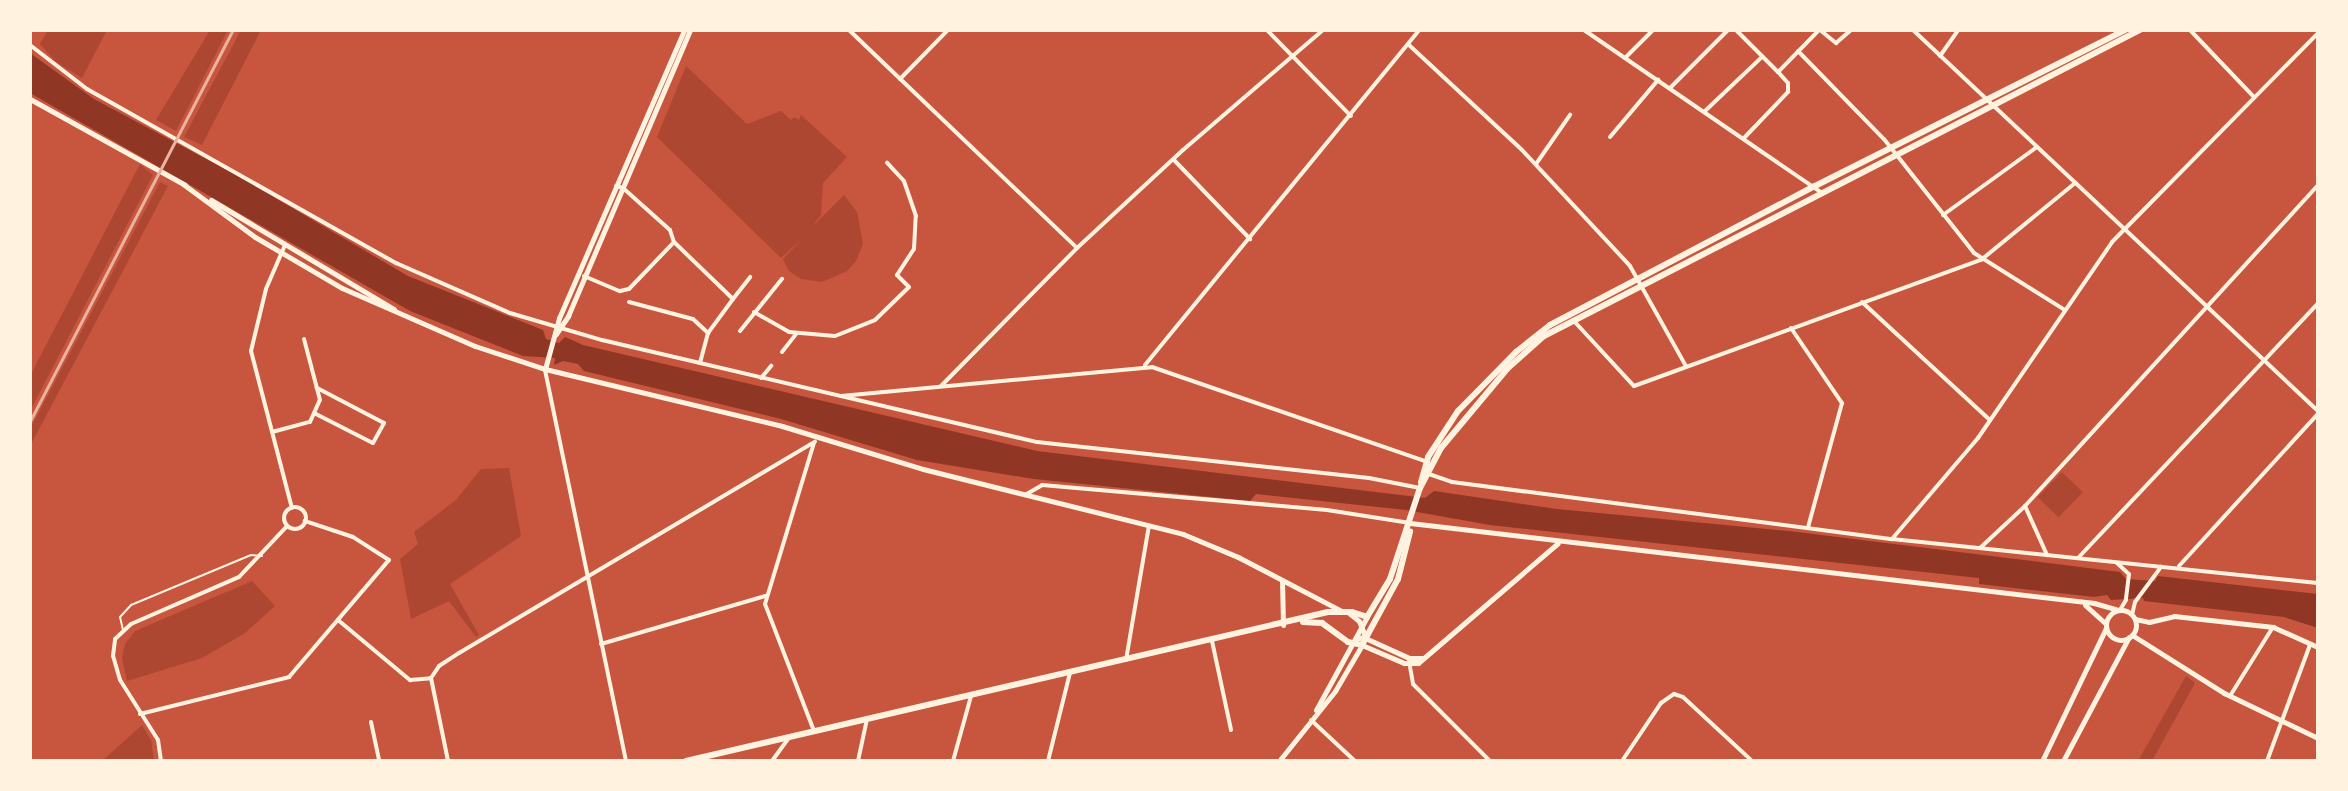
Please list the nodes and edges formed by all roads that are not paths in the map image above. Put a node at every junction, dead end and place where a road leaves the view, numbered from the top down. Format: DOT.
graph roads {
  1 [pos="684,30"];
  2 [pos="690,30"];
  3 [pos="849,30"];
  4 [pos="948,30"];
  5 [pos="1267,30"];
  6 [pos="1323,30"];
  7 [pos="1419,30"];
  8 [pos="1584,30"];
  9 [pos="1653,30"];
  10 [pos="1728,30"];
  11 [pos="1736,30"];
  12 [pos="1819,30"];
  13 [pos="1851,30"];
  14 [pos="1913,30"];
  15 [pos="1958,30"];
  16 [pos="2125,30"];
  17 [pos="2140,30"];
  18 [pos="2190,30"];
  19 [pos="2318,33"];
  20 [pos="30,45"];
  21 [pos="1408,45"];
  22 [pos="1798,51"];
  23 [pos="1293,56"];
  24 [pos="1940,56"];
  25 [pos="1762,57"];
  26 [pos="1625,58"];
  27 [pos="1778,72"];
  28 [pos="900,79"];
  29 [pos="1658,80"];
  30 [pos="1670,88"];
  31 [pos="2253,96"];
  32 [pos="30,99"];
  33 [pos="1989,102"];
  34 [pos="1705,111"];
  35 [pos="1351,116"];
  36 [pos="1570,116"];
  37 [pos="1610,137"];
  38 [pos="1744,138"];
  39 [pos="2037,147"];
  40 [pos="1893,151"];
  41 [pos="1174,160"];
  42 [pos="887,163"];
  43 [pos="1536,164"];
  44 [pos="2075,183"];
  45 [pos="183,184"];
  46 [pos="2318,185"];
  47 [pos="616,186"];
  48 [pos="1815,186"];
  49 [pos="623,188"];
  50 [pos="1821,192"];
  51 [pos="1943,214"];
  52 [pos="2124,230"];
  53 [pos="1250,239"];
  54 [pos="674,242"];
  55 [pos="285,244"];
  56 [pos="1077,248"];
  57 [pos="281,252"];
  58 [pos="1981,260"];
  59 [pos="578,273"];
  60 [pos="585,277"];
  61 [pos="750,277"];
  62 [pos="782,279"];
  63 [pos="1640,281"];
  64 [pos="733,299"];
  65 [pos="629,302"];
  66 [pos="1862,302"];
  67 [pos="2318,303"];
  68 [pos="2205,306"];
  69 [pos="2064,310"];
  70 [pos="754,312"];
  71 [pos="1571,317"];
  72 [pos="419,323"];
  73 [pos="559,327"];
  74 [pos="1791,328"];
  75 [pos="740,331"];
  76 [pos="708,333"];
  77 [pos="796,334"];
  78 [pos="304,339"];
  79 [pos="782,352"];
  80 [pos="2265,361"];
  81 [pos="700,363"];
  82 [pos="771,366"];
  83 [pos="1144,366"];
  84 [pos="1686,366"];
  85 [pos="545,369"];
  86 [pos="761,378"];
  87 [pos="940,387"];
  88 [pos="317,388"];
  89 [pos="838,396"];
  90 [pos="314,412"];
  91 [pos="2318,412"];
  92 [pos="1990,420"];
  93 [pos="272,432"];
  94 [pos="816,439"];
  95 [pos="1429,463"];
  96 [pos="1424,472"];
  97 [pos="1420,488"];
  98 [pos="1025,495"];
  99 [pos="2025,506"];
  100 [pos="292,508"];
  101 [pos="305,521"];
  102 [pos="1410,523"];
  103 [pos="1149,525"];
  104 [pos="287,526"];
  105 [pos="1808,527"];
  106 [pos="1892,539"];
  107 [pos="1562,542"];
  108 [pos="1979,549"];
  109 [pos="2047,555"];
  110 [pos="262,556"];
  111 [pos="2078,558"];
  112 [pos="2114,561"];
  113 [pos="2161,567"];
  114 [pos="2178,567"];
  115 [pos="588,578"];
  116 [pos="1282,580"];
  117 [pos="2318,584"];
  118 [pos="765,596"];
  119 [pos="2081,603"];
  120 [pos="2119,610"];
  121 [pos="1344,611"];
  122 [pos="1367,617"];
  123 [pos="2134,617"];
  124 [pos="338,620"];
  125 [pos="1286,624"];
  126 [pos="2106,626"];
  127 [pos="1361,627"];
  128 [pos="2273,627"];
  129 [pos="123,630"];
  130 [pos="2130,636"];
  131 [pos="1366,638"];
  132 [pos="1212,641"];
  133 [pos="1353,642"];
  134 [pos="601,644"];
  135 [pos="1362,645"];
  136 [pos="2310,645"];
  137 [pos="2318,647"];
  138 [pos="1126,660"];
  139 [pos="1409,661"];
  140 [pos="1070,673"];
  141 [pos="431,678"];
  142 [pos="971,696"];
  143 [pos="2230,696"];
  144 [pos="140,714"];
  145 [pos="867,719"];
  146 [pos="1311,720"];
  147 [pos="2282,721"];
  148 [pos="371,722"];
  149 [pos="1231,730"];
  150 [pos="814,732"];
  151 [pos="789,738"];
  152 [pos="2318,738"];
  153 [pos="161,761"];
  154 [pos="379,761"];
  155 [pos="448,761"];
  156 [pos="626,761"];
  157 [pos="686,761"];
  158 [pos="772,761"];
  159 [pos="858,761"];
  160 [pos="953,761"];
  161 [pos="1048,761"];
  162 [pos="1279,761"];
  163 [pos="1354,761"];
  164 [pos="1490,761"];
  165 [pos="1622,761"];
  166 [pos="1752,761"];
  167 [pos="2042,761"];
  168 [pos="2063,761"];
  169 [pos="2267,761"];
  1 -- 47 [label="street"];
  2 -- 49 [label="street"];
  3 -- 28 [label="street"];
  4 -- 28 [label="street"];
  5 -- 23 [label="street"];
  6 -- 23 [label="street"];
  7 -- 21 [label="street"];
  8 -- 26 [label="street"];
  9 -- 26 [label="street"];
  10 -- 30 [label="street"];
  11 -- 25 [label="street"];
  12 -- 13 [label="street"];
  12 -- 22 [label="street"];
  14 -- 24 [label="street"];
  15 -- 24 [label="street"];
  16 -- 33 [label="main road"];
  17 -- 33 [label="main road"];
  18 -- 31 [label="street"];
  19 -- 31 [label="street"];
  20 -- 73 [label="street"];
  21 -- 35 [label="street"];
  21 -- 43 [label="street"];
  22 -- 27 [label="street"];
  22 -- 40 [label="street"];
  23 -- 35 [label="street"];
  23 -- 41 [label="street"];
  24 -- 33 [label="street"];
  25 -- 27 [label="street"];
  25 -- 34 [label="street"];
  26 -- 29 [label="street"];
  27 -- 38 [label="street"];
  28 -- 56 [label="street"];
  29 -- 30 [label="street"];
  29 -- 37 [label="street"];
  30 -- 34 [label="street"];
  31 -- 52 [label="street"];
  32 -- 45 [label="street"];
  33 -- 39 [label="street"];
  33 -- 40 [label="main road"];
  34 -- 38 [label="street"];
  35 -- 53 [label="street"];
  36 -- 43 [label="street"];
  38 -- 48 [label="street"];
  39 -- 44 [label="street"];
  39 -- 51 [label="street"];
  40 -- 48 [label="main road"];
  40 -- 50 [label="main road"];
  40 -- 51 [label="street"];
  41 -- 53 [label="street"];
  41 -- 56 [label="street"];
  42 -- 77 [label="street"];
  43 -- 63 [label="street"];
  44 -- 52 [label="street"];
  44 -- 58 [label="street"];
  45 -- 55 [label="street"];
  45 -- 57 [label="street"];
  46 -- 68 [label="street"];
  47 -- 49 [label="street"];
  47 -- 59 [label="street"];
  48 -- 50 [label="street"];
  48 -- 63 [label="main road"];
  49 -- 54 [label="street"];
  49 -- 60 [label="street"];
  50 -- 63 [label="main road"];
  51 -- 58 [label="street"];
  52 -- 68 [label="street"];
  52 -- 69 [label="street"];
  53 -- 83 [label="street"];
  54 -- 60 [label="street"];
  54 -- 64 [label="street"];
  55 -- 57 [label="street"];
  55 -- 72 [label="street"];
  56 -- 87 [label="street"];
  57 -- 72 [label="street"];
  57 -- 93 [label="street"];
  58 -- 66 [label="street"];
  58 -- 69 [label="street"];
  59 -- 60 [label="street"];
  59 -- 73 [label="street"];
  60 -- 73 [label="street"];
  61 -- 64 [label="street"];
  62 -- 70 [label="street"];
  63 -- 71 [label="main road"];
  63 -- 84 [label="street"];
  64 -- 76 [label="street"];
  65 -- 76 [label="street"];
  66 -- 74 [label="street"];
  66 -- 92 [label="street"];
  67 -- 80 [label="street"];
  68 -- 80 [label="street"];
  68 -- 99 [label="street"];
  69 -- 92 [label="street"];
  70 -- 75 [label="street"];
  70 -- 77 [label="street"];
  71 -- 84 [label="street"];
  71 -- 95 [label="main road"];
  72 -- 85 [label="street"];
  73 -- 81 [label="street"];
  73 -- 85 [label="street"];
  74 -- 84 [label="street"];
  74 -- 105 [label="street"];
  76 -- 81 [label="street"];
  77 -- 79 [label="street"];
  78 -- 88 [label="street"];
  80 -- 91 [label="street"];
  80 -- 111 [label="street"];
  81 -- 86 [label="street"];
  82 -- 86 [label="street"];
  83 -- 87 [label="street"];
  83 -- 95 [label="street"];
  85 -- 94 [label="street"];
  85 -- 115 [label="street"];
  86 -- 89 [label="street"];
  87 -- 89 [label="street"];
  88 -- 90 [label="street"];
  88 -- 90 [label="street"];
  89 -- 97 [label="street"];
  90 -- 93 [label="street"];
  91 -- 114 [label="street"];
  92 -- 106 [label="street"];
  93 -- 100 [label="street"];
  94 -- 98 [label="street"];
  94 -- 115 [label="street"];
  94 -- 118 [label="street"];
  95 -- 96 [label="main road"];
  96 -- 97 [label="main road"];
  96 -- 105 [label="street"];
  97 -- 102 [label="main road"];
  98 -- 102 [label="street"];
  98 -- 103 [label="street"];
  99 -- 108 [label="street"];
  99 -- 109 [label="street"];
  100 -- 101 [label="street"];
  100 -- 104 [label="street"];
  101 -- 104 [label="street"];
  101 -- 124 [label="street"];
  102 -- 107 [label="street"];
  102 -- 122 [label="main road"];
  102 -- 131 [label="main road"];
  103 -- 116 [label="street"];
  103 -- 138 [label="street"];
  104 -- 110 [label="street"];
  105 -- 106 [label="street"];
  106 -- 108 [label="street"];
  107 -- 119 [label="street"];
  107 -- 139 [label="street"];
  108 -- 109 [label="street"];
  109 -- 111 [label="street"];
  110 -- 129 [label="street"];
  110 -- 129 [label="lane"];
  111 -- 112 [label="street"];
  112 -- 113 [label="street"];
  112 -- 120 [label="street"];
  113 -- 114 [label="street"];
  113 -- 123 [label="street"];
  114 -- 117 [label="street"];
  115 -- 134 [label="street"];
  115 -- 141 [label="street"];
  116 -- 121 [label="street"];
  116 -- 125 [label="street"];
  118 -- 134 [label="street"];
  118 -- 150 [label="street"];
  119 -- 120 [label="street"];
  119 -- 126 [label="street"];
  120 -- 123 [label="street"];
  120 -- 126 [label="street"];
  121 -- 122 [label="main road"];
  121 -- 125 [label="main road"];
  121 -- 127 [label="street"];
  122 -- 127 [label="street"];
  123 -- 128 [label="street"];
  123 -- 130 [label="street"];
  124 -- 141 [label="street"];
  124 -- 144 [label="street"];
  125 -- 132 [label="main road"];
  125 -- 133 [label="main road"];
  126 -- 130 [label="street"];
  126 -- 167 [label="street"];
  127 -- 131 [label="street"];
  127 -- 133 [label="street"];
  128 -- 136 [label="street"];
  128 -- 143 [label="street"];
  129 -- 144 [label="street"];
  130 -- 143 [label="street"];
  130 -- 168 [label="street"];
  131 -- 133 [label="street"];
  131 -- 135 [label="main road"];
  131 -- 139 [label="street"];
  132 -- 138 [label="main road"];
  132 -- 149 [label="street"];
  133 -- 135 [label="main road"];
  133 -- 146 [label="street"];
  134 -- 156 [label="street"];
  135 -- 139 [label="street"];
  135 -- 146 [label="street"];
  136 -- 137 [label="street"];
  136 -- 147 [label="street"];
  138 -- 140 [label="main road"];
  139 -- 164 [label="street"];
  140 -- 142 [label="main road"];
  140 -- 161 [label="street"];
  141 -- 155 [label="street"];
  142 -- 145 [label="main road"];
  142 -- 160 [label="street"];
  143 -- 147 [label="street"];
  144 -- 153 [label="street"];
  145 -- 150 [label="main road"];
  145 -- 159 [label="street"];
  146 -- 162 [label="street"];
  146 -- 163 [label="street"];
  147 -- 152 [label="street"];
  147 -- 169 [label="street"];
  148 -- 154 [label="street"];
  150 -- 151 [label="main road"];
  151 -- 157 [label="main road"];
  151 -- 158 [label="street"];
  165 -- 166 [label="street"];
}
